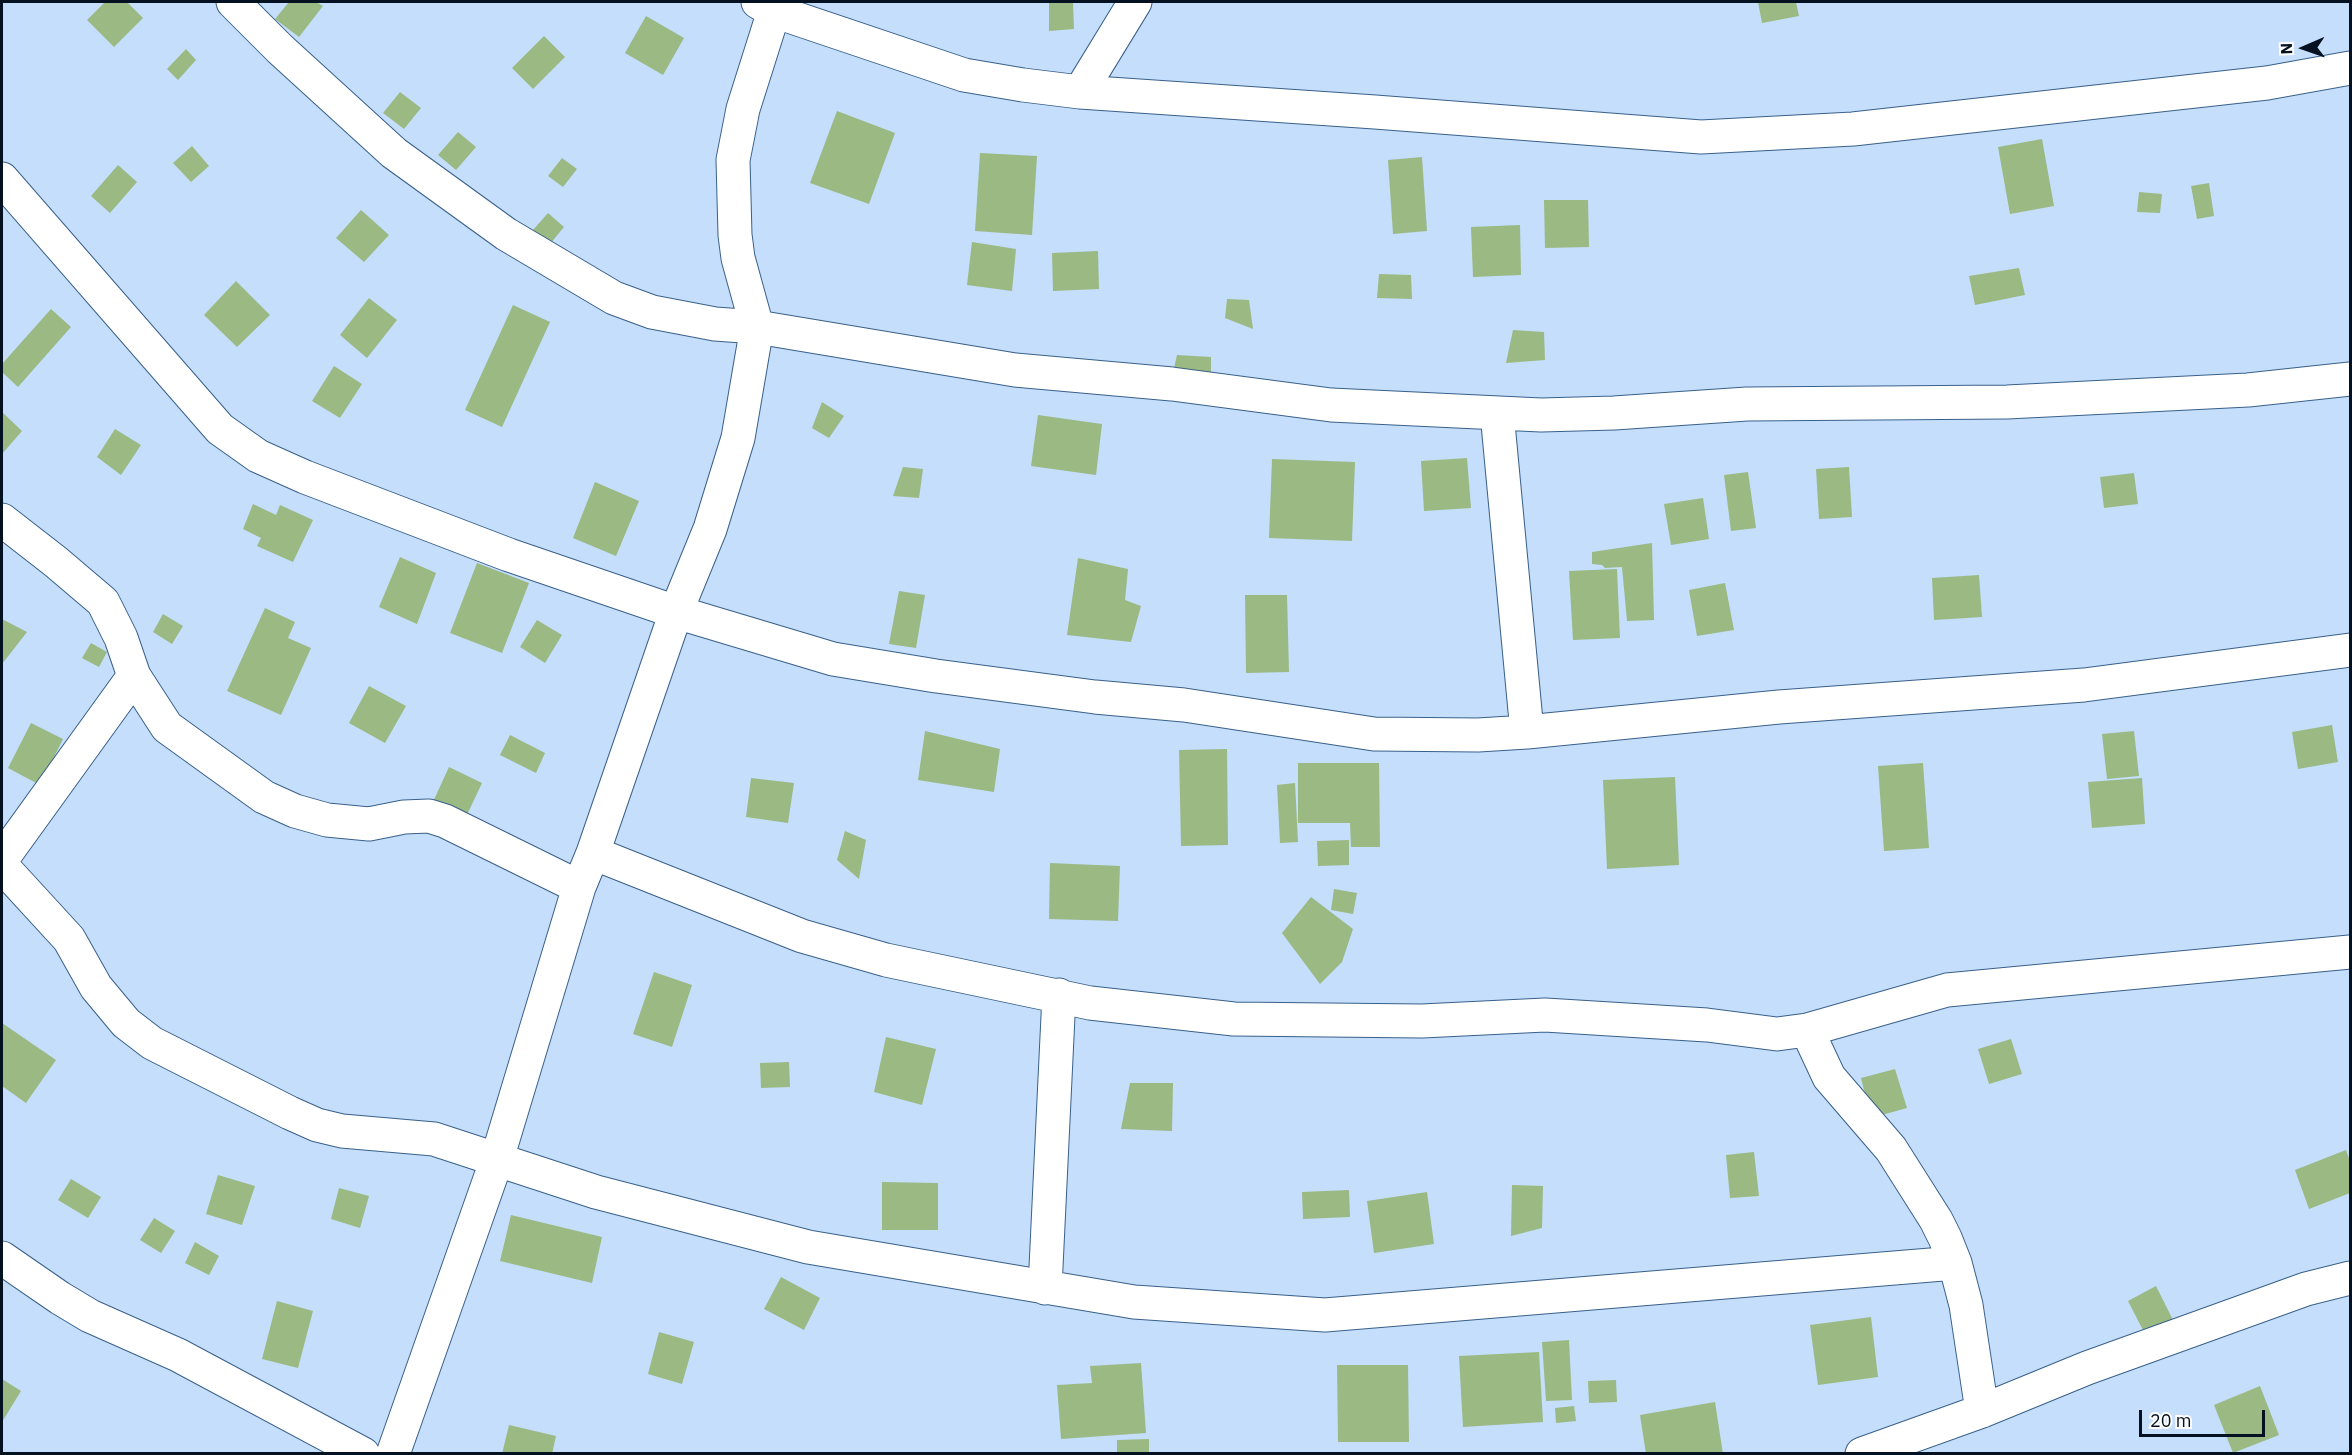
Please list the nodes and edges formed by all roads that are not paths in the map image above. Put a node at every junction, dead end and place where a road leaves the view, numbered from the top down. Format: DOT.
graph roads {
  1 [pos="233,2"];
  2 [pos="1135,2"];
  3 [pos="770,5"];
  4 [pos="2350,68"];
  5 [pos="1080,92"];
  6 [pos="2,179"];
  7 [pos="757,327"];
  8 [pos="2350,379"];
  9 [pos="1497,413"];
  10 [pos="2,520"];
  11 [pos="676,612"];
  12 [pos="2350,650"];
  13 [pos="134,676"];
  14 [pos="1527,732"];
  15 [pos="593,853"];
  16 [pos="2,859"];
  17 [pos="2,866"];
  18 [pos="579,887"];
  19 [pos="2350,952"];
  20 [pos="1059,995"];
  21 [pos="1807,1030"];
  22 [pos="497,1159"];
  23 [pos="2,1258"];
  24 [pos="1955,1263"];
  25 [pos="2350,1278"];
  26 [pos="1045,1288"];
  27 [pos="1982,1411"];
  28 [pos="363,1454"];
  29 [pos="393,1454"];
  30 [pos="1862,1454"];
  1 -- 7 [label="street"];
  2 -- 5 [label="street"];
  3 -- 5 [label="street"];
  3 -- 7 [label="street"];
  4 -- 5 [label="street"];
  6 -- 11 [label="street"];
  7 -- 9 [label="street"];
  7 -- 11 [label="street"];
  8 -- 9 [label="street"];
  9 -- 14 [label="street"];
  10 -- 13 [label="street"];
  11 -- 14 [label="street"];
  11 -- 15 [label="street"];
  12 -- 14 [label="street"];
  13 -- 16 [label="street"];
  13 -- 18 [label="street"];
  15 -- 18 [label="street"];
  15 -- 20 [label="street"];
  17 -- 22 [label="street"];
  18 -- 22 [label="street"];
  19 -- 21 [label="street"];
  20 -- 21 [label="street"];
  20 -- 26 [label="street"];
  21 -- 24 [label="street"];
  22 -- 26 [label="street"];
  22 -- 29 [label="street"];
  23 -- 28 [label="street"];
  24 -- 26 [label="street"];
  24 -- 27 [label="street"];
  25 -- 27 [label="street"];
  27 -- 30 [label="street"];
}
